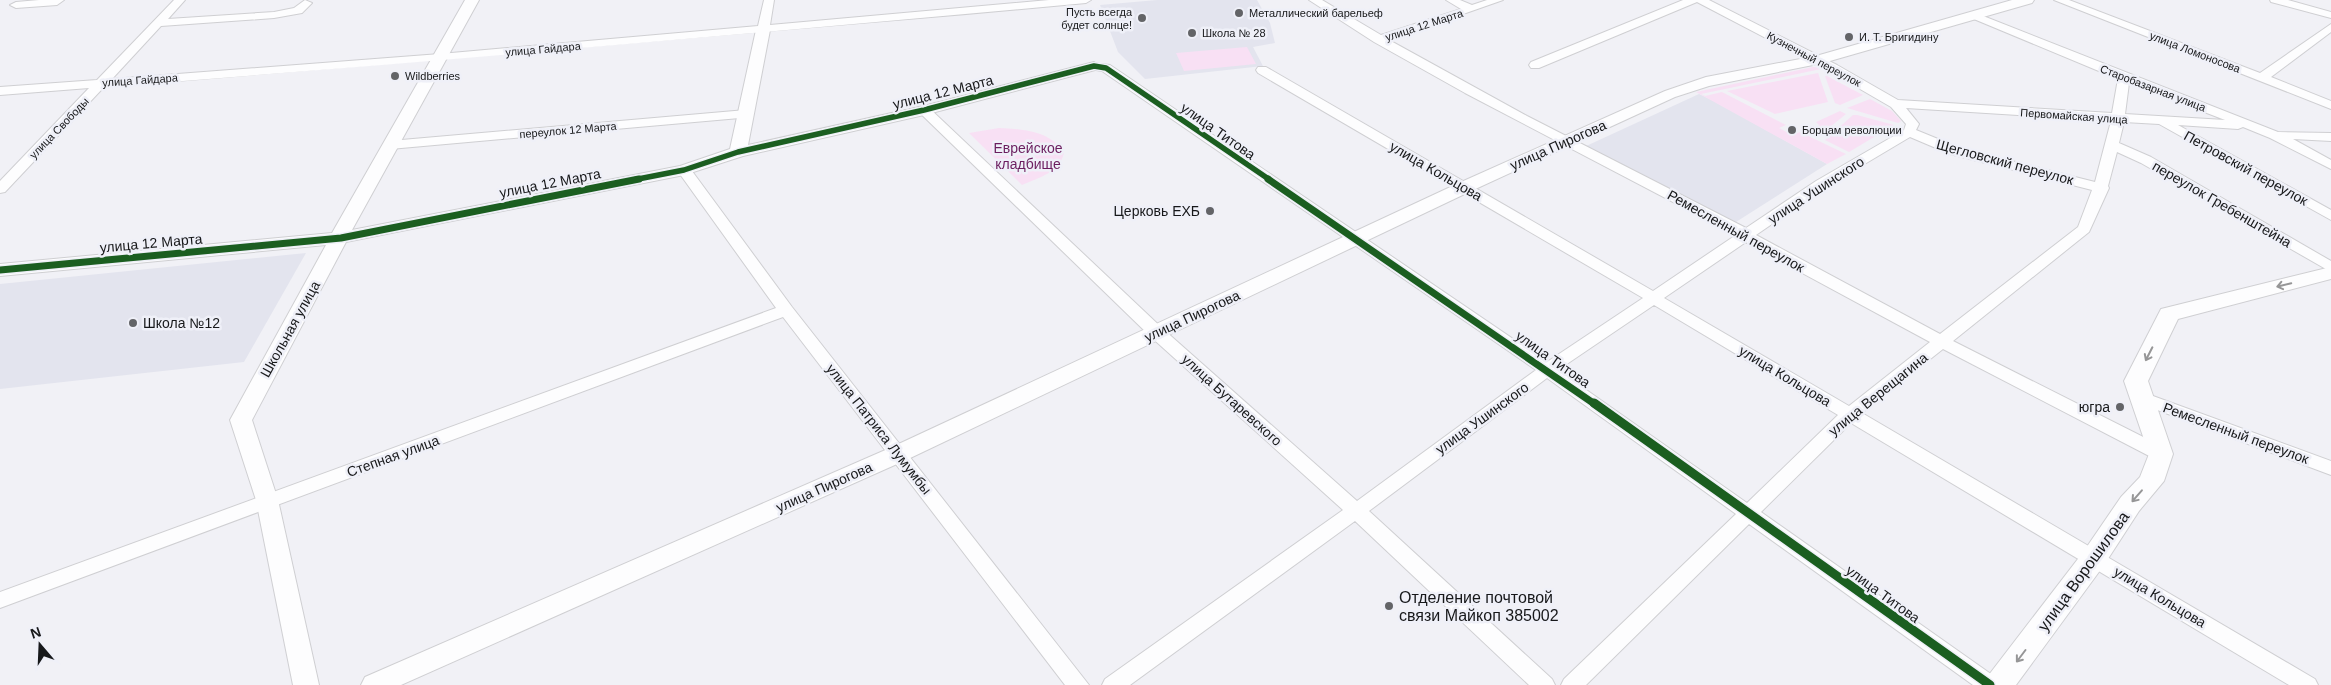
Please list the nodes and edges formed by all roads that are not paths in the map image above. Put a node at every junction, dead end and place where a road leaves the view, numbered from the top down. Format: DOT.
graph roads {
  1 [pos="60,0"];
  2 [pos="180,0"];
  3 [pos="472,0"];
  4 [pos="769,0"];
  5 [pos="1086,0"];
  6 [pos="1314,0"];
  7 [pos="1451,0"];
  8 [pos="1498,0"];
  9 [pos="1693,0"];
  10 [pos="1701,0"];
  11 [pos="2027,0"];
  12 [pos="2059,0"];
  13 [pos="2275,0"];
  14 [pos="1071,1"];
  15 [pos="306,2"];
  16 [pos="16,5"];
  17 [pos="1471,9"];
  18 [pos="1974,15"];
  19 [pos="2331,16"];
  20 [pos="158,23"];
  21 [pos="2331,27"];
  22 [pos="763,30"];
  23 [pos="1378,40"];
  24 [pos="440,58"];
  25 [pos="1818,60"];
  26 [pos="1535,65"];
  27 [pos="1094,66"];
  28 [pos="1262,70"];
  29 [pos="2124,77"];
  30 [pos="2262,78"];
  31 [pos="102,83"];
  32 [pos="0,91"];
  33 [pos="1895,104"];
  34 [pos="2331,106"];
  35 [pos="924,110"];
  36 [pos="746,114"];
  37 [pos="2119,118"];
  38 [pos="2160,121"];
  39 [pos="2252,126"];
  40 [pos="1909,132"];
  41 [pos="2275,135"];
  42 [pos="2331,137"];
  43 [pos="1566,141"];
  44 [pos="390,145"];
  45 [pos="2112,145"];
  46 [pos="738,152"];
  47 [pos="2331,165"];
  48 [pos="684,170"];
  49 [pos="1464,187"];
  50 [pos="2102,188"];
  51 [pos="0,189"];
  52 [pos="2331,216"];
  53 [pos="1747,235"];
  54 [pos="341,238"];
  55 [pos="1354,239"];
  56 [pos="2331,267"];
  57 [pos="0,270"];
  58 [pos="2331,272"];
  59 [pos="1654,298"];
  60 [pos="786,310"];
  61 [pos="1157,333"];
  62 [pos="1942,342"];
  63 [pos="1547,370"];
  64 [pos="2142,398"];
  65 [pos="1850,414"];
  66 [pos="898,454"];
  67 [pos="2161,454"];
  68 [pos="2331,468"];
  69 [pos="267,500"];
  70 [pos="1356,511"];
  71 [pos="1748,512"];
  72 [pos="2094,558"];
  73 [pos="0,600"];
  74 [pos="306,685"];
  75 [pos="374,685"];
  76 [pos="1078,685"];
  77 [pos="1113,685"];
  78 [pos="1544,685"];
  79 [pos="1572,685"];
  80 [pos="1990,685"];
  81 [pos="1999,685"];
  82 [pos="2307,685"];
  1 -- 16 [label="street"];
  2 -- 20 [label="street, улица Свободы"];
  3 -- 24 [label="street, Школьная улица"];
  4 -- 22 [label="street"];
  5 -- 14 [label="street, улица Гайдара"];
  6 -- 23 [label="street, Ремесленный переулок"];
  7 -- 17 [label="street"];
  8 -- 17 [label="street, улица 12 Марта"];
  9 -- 26 [label="street"];
  10 -- 25 [label="street, Кузнечный переулок"];
  11 -- 18 [label="street, улица Пирогова"];
  12 -- 30 [label="street, улица Ломоносова"];
  13 -- 19 [label="street"];
  14 -- 22 [label="street, улица Гайдара"];
  15 -- 20 [label="street"];
  17 -- 23 [label="street, улица 12 Марта"];
  18 -- 25 [label="street, улица Пирогова"];
  18 -- 29 [label="street, Старобазарная улица"];
  20 -- 31 [label="street, улица Свободы"];
  21 -- 30 [label="street"];
  22 -- 24 [label="street, улица Гайдара"];
  22 -- 36 [label="street"];
  23 -- 43 [label="street, Ремесленный переулок"];
  24 -- 31 [label="street, улица Гайдара"];
  24 -- 44 [label="street, Школьная улица"];
  25 -- 33 [label="street, Кузнечный переулок"];
  25 -- 43 [label="street, улица Пирогова"];
  27 -- 35 [label="street, улица 12 Марта"];
  27 -- 55 [label="street, улица Титова"];
  28 -- 49 [label="street, улица Кольцова"];
  29 -- 37 [label="street, улица Верещагина"];
  29 -- 39 [label="street, Старобазарная улица"];
  30 -- 34 [label="street, улица Ломоносова"];
  31 -- 32 [label="street, улица Гайдара"];
  31 -- 51 [label="street, улица Свободы"];
  33 -- 37 [label="street, Первомайская улица"];
  33 -- 40 [label="street, Кузнечный переулок"];
  35 -- 46 [label="street, улица 12 Марта"];
  35 -- 61 [label="street, улица Бутаревского"];
  36 -- 44 [label="street, переулок 12 Марта"];
  36 -- 46 [label="street"];
  37 -- 38 [label="street, Первомайская улица"];
  37 -- 45 [label="street, улица Верещагина"];
  38 -- 39 [label="street, Первомайская улица"];
  38 -- 52 [label="street, Петровский переулок"];
  39 -- 41 [label="street, Старобазарная улица"];
  40 -- 50 [label="street, Щегловский переулок"];
  40 -- 53 [label="street, улица Ушинского"];
  41 -- 42 [label="street"];
  41 -- 47 [label="street, Старобазарная улица"];
  43 -- 49 [label="street, улица Пирогова"];
  43 -- 53 [label="street, Ремесленный переулок"];
  44 -- 54 [label="street, Школьная улица"];
  45 -- 50 [label="street, улица Верещагина"];
  45 -- 56 [label="street, переулок Гребенштейна"];
  46 -- 48 [label="street, улица 12 Марта"];
  48 -- 54 [label="street, улица 12 Марта"];
  48 -- 60 [label="street, улица Патриса Лумумбы"];
  49 -- 55 [label="street, улица Пирогова"];
  49 -- 59 [label="street, улица Кольцова"];
  50 -- 62 [label="street, улица Верещагина"];
  53 -- 59 [label="street, улица Ушинского"];
  53 -- 62 [label="street, Ремесленный переулок"];
  54 -- 57 [label="street, улица 12 Марта"];
  54 -- 69 [label="street, Школьная улица"];
  55 -- 61 [label="street, улица Пирогова"];
  55 -- 63 [label="street, улица Титова"];
  58 -- 64 [label="main road, one-way"];
  59 -- 63 [label="street, улица Ушинского"];
  59 -- 65 [label="street, улица Кольцова"];
  60 -- 66 [label="street, улица Патриса Лумумбы"];
  60 -- 69 [label="street, Степная улица"];
  61 -- 66 [label="street, улица Пирогова"];
  61 -- 70 [label="street, улица Бутаревского"];
  62 -- 65 [label="street, улица Верещагина"];
  62 -- 67 [label="street, Ремесленный переулок"];
  63 -- 70 [label="street, улица Ушинского"];
  63 -- 71 [label="street, улица Титова"];
  64 -- 67 [label="main road"];
  64 -- 68 [label="street, Ремесленный переулок"];
  65 -- 71 [label="street, улица Верещагина"];
  65 -- 72 [label="street, улица Кольцова"];
  66 -- 75 [label="street, улица Пирогова"];
  66 -- 76 [label="street, улица Патриса Лумумбы"];
  67 -- 72 [label="main road, улица Ворошилова, one-way"];
  69 -- 73 [label="street, Степная улица"];
  69 -- 74 [label="street, Школьная улица"];
  70 -- 77 [label="street, улица Ушинского"];
  70 -- 78 [label="street, улица Бутаревского"];
  71 -- 79 [label="street, улица Верещагина"];
  71 -- 80 [label="street, улица Титова"];
  72 -- 81 [label="main road, улица Ворошилова, one-way"];
  72 -- 82 [label="street, улица Кольцова"];
}
